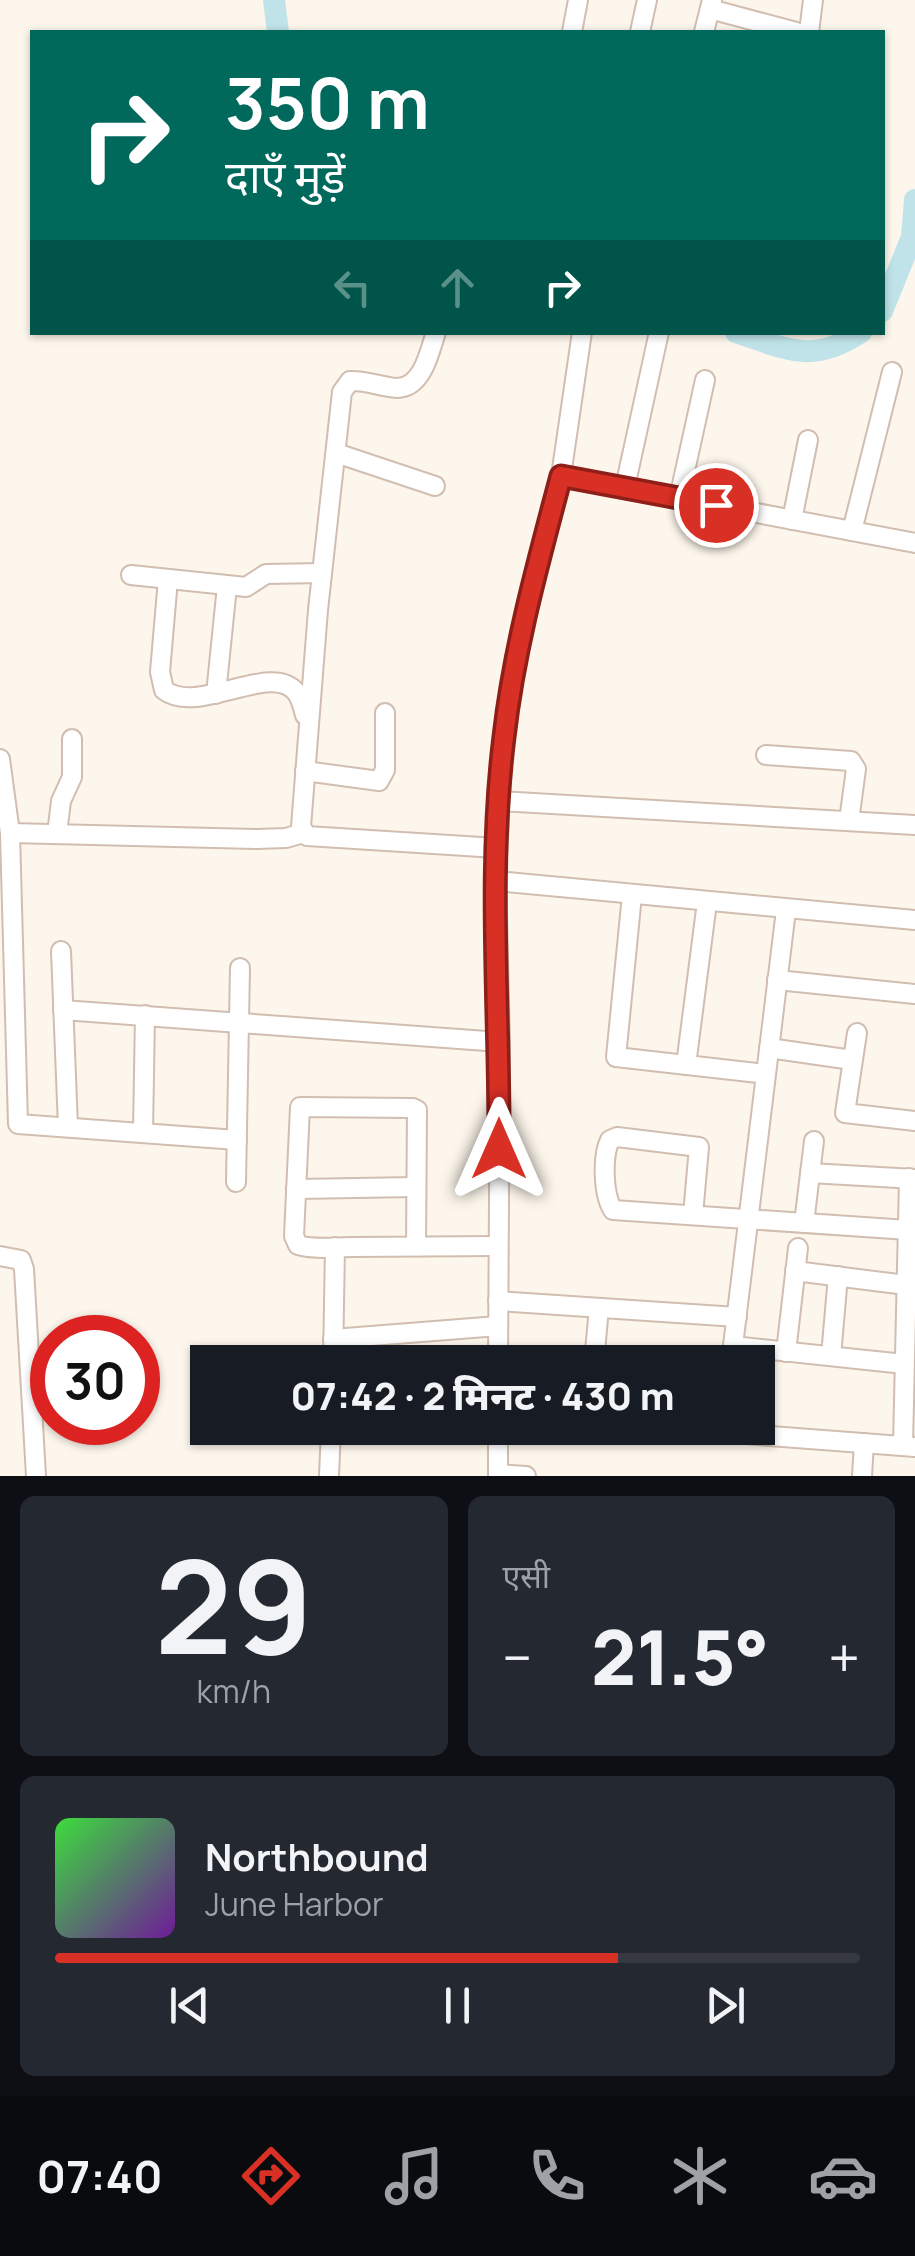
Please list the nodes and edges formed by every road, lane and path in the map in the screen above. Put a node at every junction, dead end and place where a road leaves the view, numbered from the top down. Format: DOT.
graph roads {
  1 [pos="578,0"];
  2 [pos="647,0"];
  3 [pos="813,0"];
  4 [pos="711,4"];
  5 [pos="572,30"];
  6 [pos="640,30"];
  7 [pos="704,30"];
  8 [pos="790,30"];
  9 [pos="809,30"];
  10 [pos="435,335"];
  11 [pos="582,335"];
  12 [pos="658,335"];
  13 [pos="892,372"];
  14 [pos="706,380"];
  15 [pos="808,440"];
  16 [pos="336,454"];
  17 [pos="561,476"];
  18 [pos="435,486"];
  19 [pos="625,487"];
  20 [pos="679,498"];
  21 [pos="792,520"];
  22 [pos="852,531"];
  23 [pos="915,542"];
  24 [pos="322,572"];
  25 [pos="131,574"];
  26 [pos="168,579"];
  27 [pos="226,586"];
  28 [pos="216,694"];
  29 [pos="385,713"];
  30 [pos="308,726"];
  31 [pos="72,739"];
  32 [pos="766,754"];
  33 [pos="0,759"];
  34 [pos="305,772"];
  35 [pos="498,801"];
  36 [pos="849,821"];
  37 [pos="915,825"];
  38 [pos="10,833"];
  39 [pos="303,833"];
  40 [pos="57,834"];
  41 [pos="497,848"];
  42 [pos="5,881"];
  43 [pos="496,882"];
  44 [pos="632,895"];
  45 [pos="707,902"];
  46 [pos="786,910"];
  47 [pos="915,920"];
  48 [pos="61,951"];
  49 [pos="240,968"];
  50 [pos="778,980"];
  51 [pos="915,994"];
  52 [pos="7,1001"];
  53 [pos="64,1010"];
  54 [pos="145,1015"];
  55 [pos="239,1021"];
  56 [pos="857,1033"];
  57 [pos="500,1042"];
  58 [pos="769,1048"];
  59 [pos="852,1060"];
  60 [pos="686,1064"];
  61 [pos="766,1074"];
  62 [pos="8,1116"];
  63 [pos="915,1121"];
  64 [pos="68,1128"];
  65 [pos="143,1132"];
  66 [pos="237,1140"];
  67 [pos="814,1142"];
  68 [pos="810,1173"];
  69 [pos="912,1179"];
  70 [pos="236,1182"];
  71 [pos="416,1188"];
  72 [pos="296,1189"];
  73 [pos="693,1215"];
  74 [pos="748,1219"];
  75 [pos="804,1222"];
  76 [pos="908,1230"];
  77 [pos="416,1246"];
  78 [pos="498,1246"];
  79 [pos="335,1247"];
  80 [pos="798,1248"];
  81 [pos="0,1256"];
  82 [pos="795,1270"];
  83 [pos="838,1276"];
  84 [pos="906,1286"];
  85 [pos="498,1301"];
  86 [pos="600,1308"];
  87 [pos="737,1317"];
  88 [pos="498,1326"];
  89 [pos="334,1338"];
  90 [pos="334,1345"];
  91 [pos="498,1345"];
  92 [pos="596,1345"];
  93 [pos="733,1345"];
  94 [pos="775,1352"];
  95 [pos="786,1352"];
  96 [pos="830,1356"];
  97 [pos="904,1364"];
  98 [pos="775,1434"];
  99 [pos="864,1443"];
  100 [pos="330,1445"];
  101 [pos="498,1445"];
  102 [pos="909,1447"];
  103 [pos="498,1475"];
  104 [pos="36,1476"];
  105 [pos="329,1476"];
  106 [pos="526,1476"];
  107 [pos="862,1476"];
  1 -- 5 [label="street"];
  2 -- 6 [label="street"];
  3 -- 9 [label="street"];
  4 -- 7 [label="street"];
  4 -- 8 [label="street"];
  10 -- 16 [label="street"];
  11 -- 17 [label="street"];
  12 -- 19 [label="street"];
  13 -- 22 [label="street"];
  14 -- 20 [label="street"];
  15 -- 21 [label="street"];
  16 -- 18 [label="street"];
  16 -- 24 [label="street"];
  17 -- 19 [label="street"];
  17 -- 35 [label="street"];
  19 -- 20 [label="street"];
  20 -- 21 [label="street"];
  21 -- 22 [label="street"];
  22 -- 23 [label="street"];
  24 -- 27 [label="street"];
  24 -- 30 [label="street"];
  25 -- 26 [label="street"];
  26 -- 27 [label="street"];
  26 -- 28 [label="street"];
  27 -- 28 [label="street"];
  28 -- 30 [label="street"];
  29 -- 34 [label="street"];
  30 -- 34 [label="street"];
  31 -- 40 [label="street"];
  32 -- 36 [label="street"];
  33 -- 38 [label="street"];
  34 -- 39 [label="street"];
  35 -- 36 [label="street"];
  35 -- 41 [label="street"];
  36 -- 37 [label="street"];
  38 -- 40 [label="street"];
  38 -- 42 [label="street"];
  39 -- 40 [label="street"];
  39 -- 41 [label="street"];
  41 -- 43 [label="street"];
  42 -- 52 [label="street"];
  43 -- 44 [label="street"];
  43 -- 57 [label="street"];
  44 -- 45 [label="street"];
  44 -- 60 [label="street"];
  45 -- 46 [label="street"];
  45 -- 60 [label="street"];
  46 -- 47 [label="street"];
  46 -- 50 [label="street"];
  48 -- 53 [label="street"];
  49 -- 55 [label="street"];
  50 -- 51 [label="street"];
  50 -- 58 [label="street"];
  52 -- 62 [label="street"];
  53 -- 54 [label="street"];
  53 -- 64 [label="street"];
  54 -- 55 [label="street"];
  54 -- 65 [label="street"];
  55 -- 57 [label="street"];
  55 -- 66 [label="street"];
  56 -- 59 [label="street"];
  57 -- 78 [label="street"];
  58 -- 59 [label="street"];
  58 -- 61 [label="street"];
  59 -- 63 [label="street"];
  60 -- 61 [label="street"];
  61 -- 74 [label="street"];
  62 -- 64 [label="street"];
  64 -- 65 [label="street"];
  65 -- 66 [label="street"];
  66 -- 70 [label="street"];
  67 -- 68 [label="street"];
  68 -- 69 [label="street"];
  68 -- 75 [label="street"];
  69 -- 76 [label="street"];
  71 -- 72 [label="street"];
  71 -- 72 [label="street"];
  71 -- 77 [label="street"];
  72 -- 79 [label="street"];
  73 -- 73 [label="street"];
  73 -- 74 [label="street"];
  74 -- 75 [label="street"];
  74 -- 87 [label="street"];
  75 -- 76 [label="street"];
  76 -- 84 [label="street"];
  77 -- 78 [label="street"];
  77 -- 79 [label="street"];
  78 -- 85 [label="street"];
  79 -- 89 [label="street"];
  80 -- 82 [label="street"];
  81 -- 104 [label="street"];
  82 -- 83 [label="street"];
  82 -- 95 [label="street"];
  83 -- 84 [label="street"];
  83 -- 96 [label="street"];
  84 -- 97 [label="street"];
  85 -- 86 [label="street"];
  85 -- 88 [label="street"];
  86 -- 87 [label="street"];
  86 -- 92 [label="street"];
  87 -- 93 [label="street"];
  88 -- 89 [label="street"];
  88 -- 91 [label="street"];
  89 -- 90 [label="street"];
  94 -- 95 [label="street"];
  95 -- 96 [label="street"];
  96 -- 97 [label="street"];
  97 -- 102 [label="street"];
  98 -- 99 [label="street"];
  99 -- 102 [label="street"];
  99 -- 107 [label="street"];
  100 -- 105 [label="street"];
  101 -- 103 [label="street"];
  103 -- 106 [label="street"];
}
